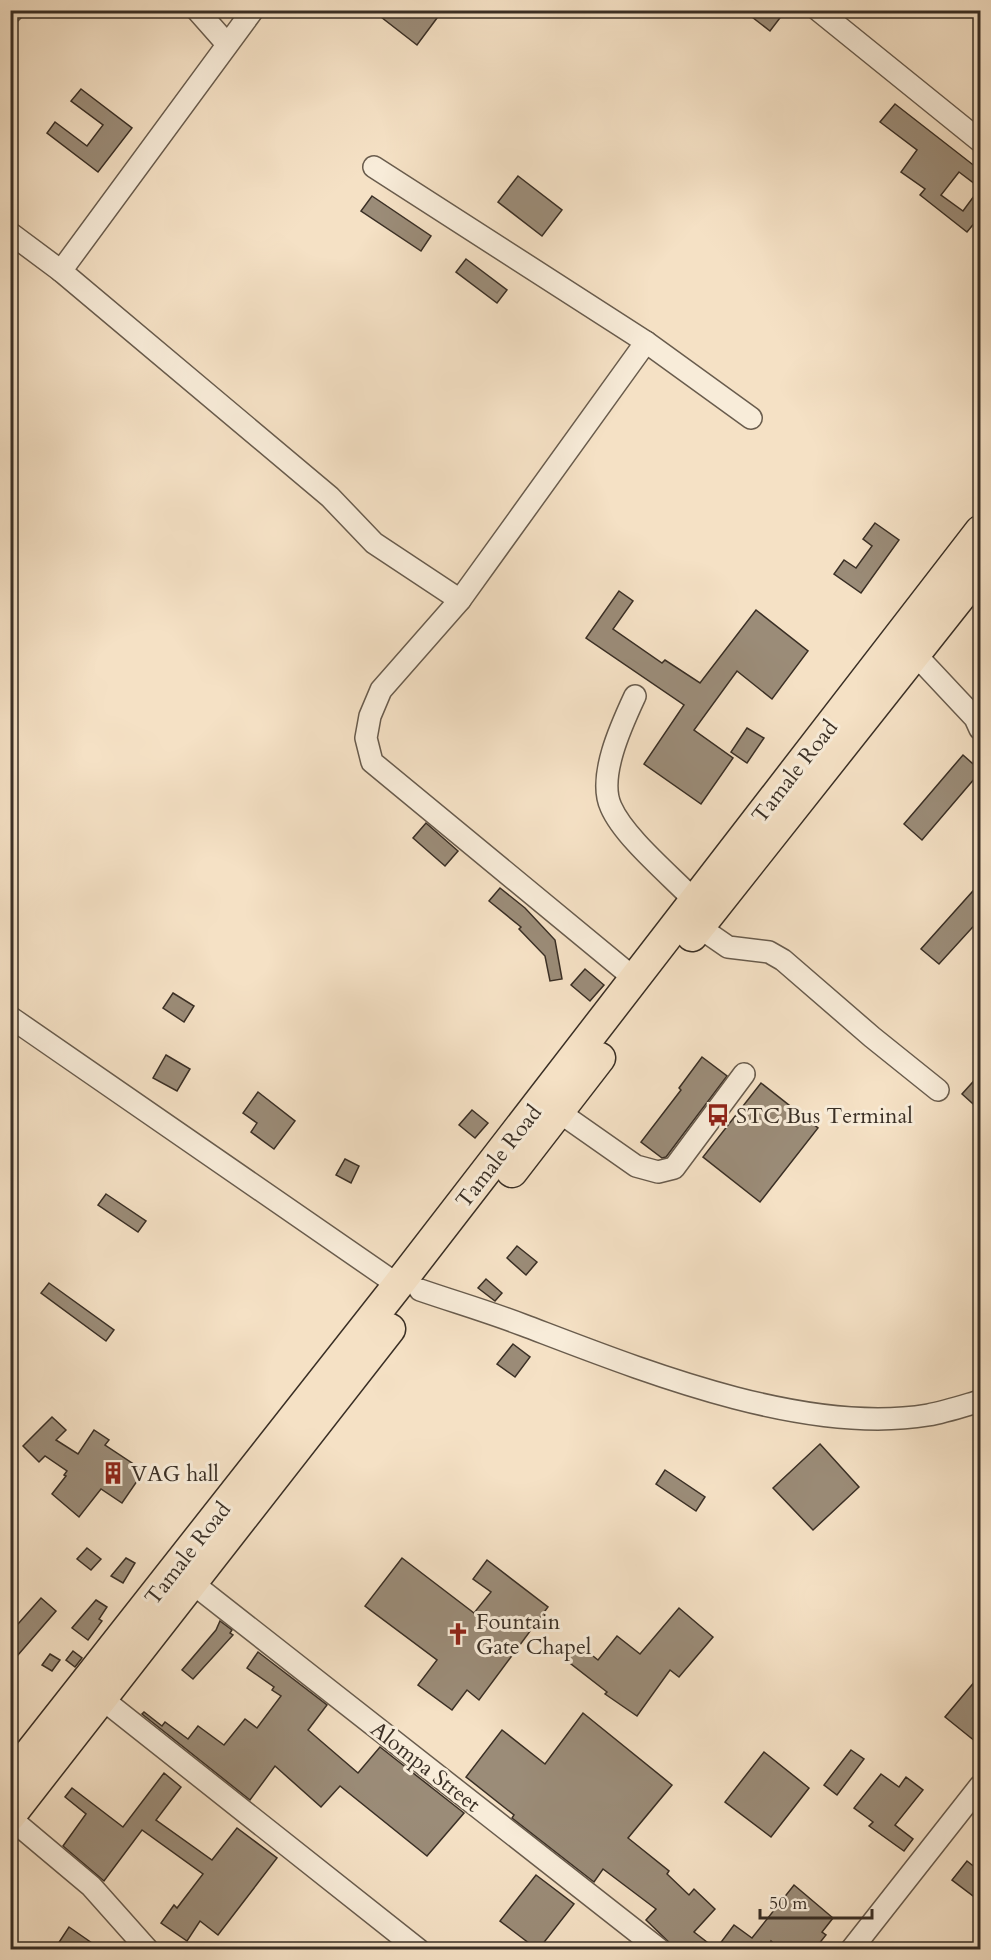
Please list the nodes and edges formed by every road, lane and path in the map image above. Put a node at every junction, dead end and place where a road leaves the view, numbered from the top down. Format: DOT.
graph roads {
  1 [pos="197,10"];
  2 [pos="253,10"];
  3 [pos="822,12"];
  4 [pos="227,44"];
  5 [pos="981,141"];
  6 [pos="374,167"];
  7 [pos="10,233"];
  8 [pos="61,271"];
  9 [pos="646,342"];
  10 [pos="750,418"];
  11 [pos="981,531"];
  12 [pos="981,572"];
  13 [pos="460,600"];
  14 [pos="914,653"];
  15 [pos="635,696"];
  16 [pos="981,729"];
  17 [pos="696,914"];
  18 [pos="635,979"];
  19 [pos="10,1017"];
  20 [pos="744,1074"];
  21 [pos="939,1090"];
  22 [pos="562,1096"];
  23 [pos="409,1288"];
  24 [pos="981,1401"];
  25 [pos="302,1422"];
  26 [pos="191,1582"];
  27 [pos="101,1698"];
  28 [pos="10,1778"];
  29 [pos="981,1786"];
  30 [pos="10,1817"];
  31 [pos="148,1950"];
  32 [pos="419,1950"];
  33 [pos="660,1950"];
  34 [pos="851,1950"];
  1 -- 4 [label="street"];
  2 -- 4 [label="street"];
  3 -- 5 [label="street"];
  4 -- 8 [label="street"];
  6 -- 9 [label="street"];
  7 -- 8 [label="street"];
  8 -- 13 [label="street"];
  9 -- 10 [label="street"];
  9 -- 13 [label="street"];
  11 -- 17 [label="highway, Tamale Road"];
  12 -- 14 [label="highway, Tamale Road"];
  13 -- 18 [label="street"];
  14 -- 16 [label="street"];
  14 -- 17 [label="highway, Tamale Road"];
  15 -- 17 [label="street"];
  17 -- 18 [label="highway, Tamale Road"];
  17 -- 21 [label="street"];
  17 -- 22 [label="highway, Tamale Road"];
  18 -- 22 [label="highway, Tamale Road"];
  19 -- 23 [label="street"];
  20 -- 22 [label="street"];
  22 -- 23 [label="highway, Tamale Road"];
  23 -- 24 [label="street"];
  23 -- 25 [label="highway, Tamale Road"];
  25 -- 26 [label="highway, Tamale Road"];
  25 -- 28 [label="highway, Tamale Road"];
  26 -- 27 [label="highway, Tamale Road"];
  26 -- 33 [label="street, Alompa Street"];
  27 -- 30 [label="highway, Tamale Road"];
  27 -- 32 [label="street"];
  29 -- 34 [label="street"];
  30 -- 31 [label="street"];
}
